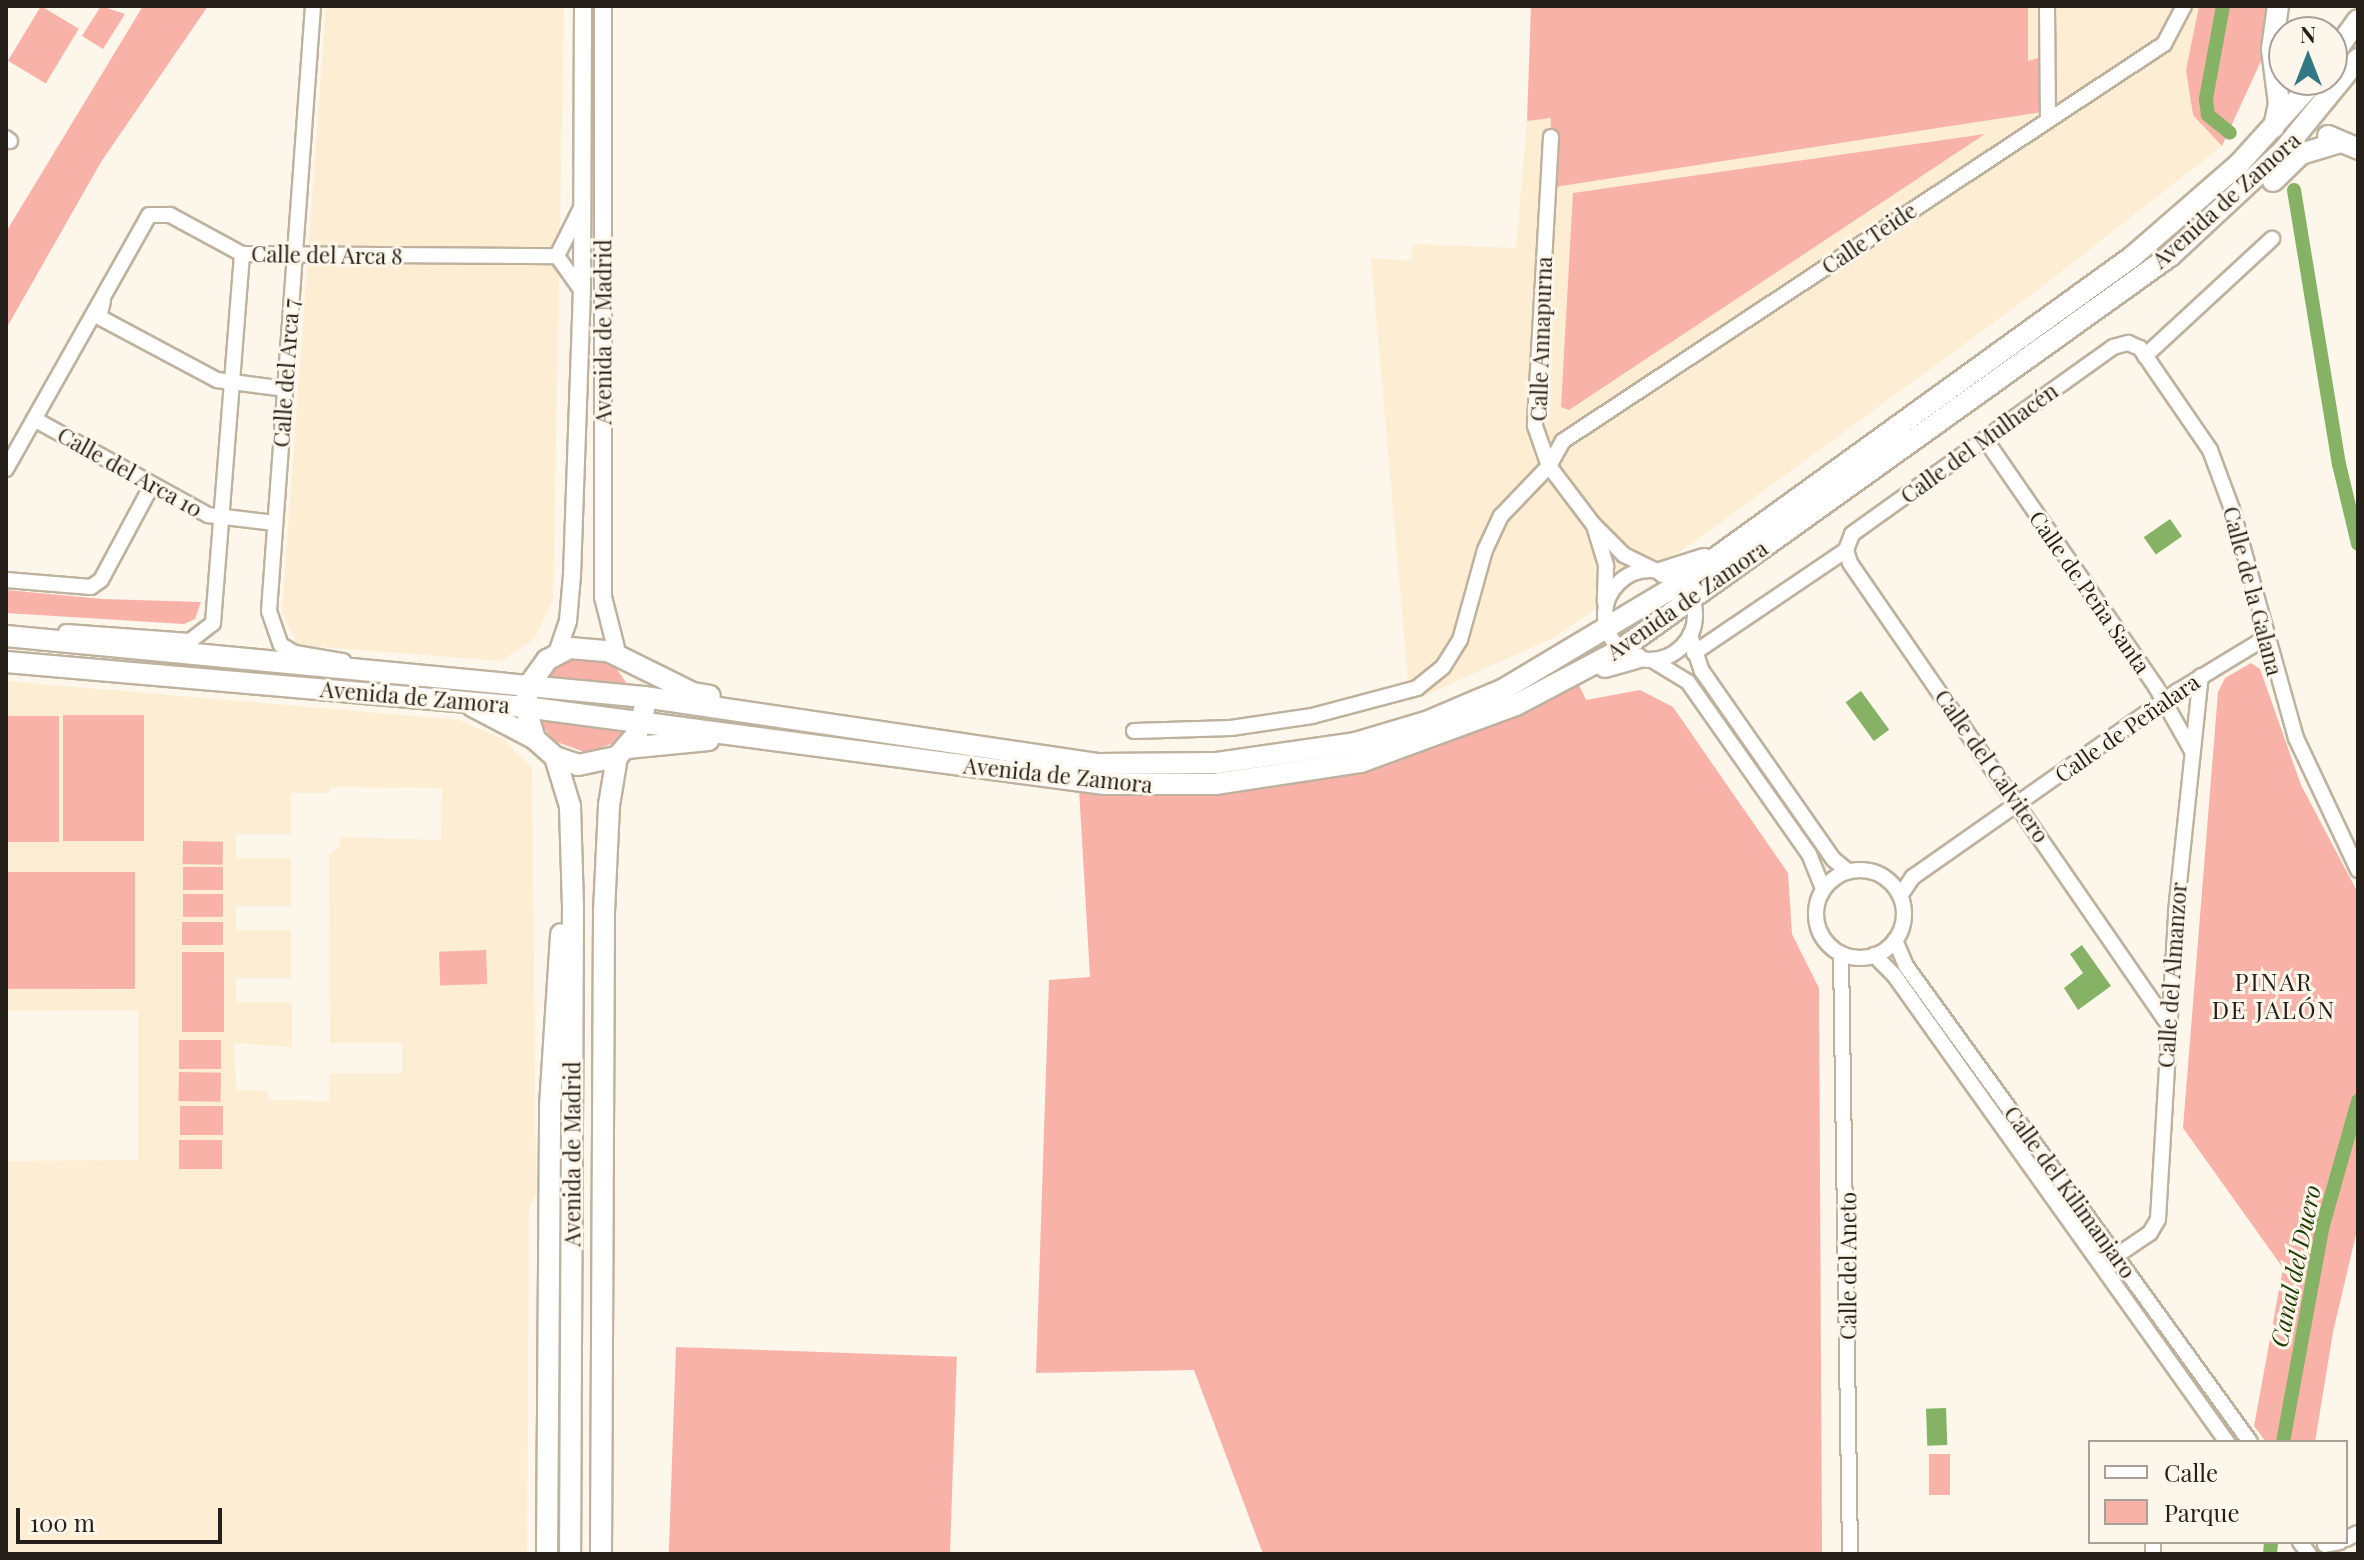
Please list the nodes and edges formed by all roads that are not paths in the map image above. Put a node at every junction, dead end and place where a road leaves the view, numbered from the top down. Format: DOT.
graph roads {
  1 [pos="313,6"];
  2 [pos="583,6"];
  3 [pos="603,6"];
  4 [pos="2047,6"];
  5 [pos="2184,6"];
  6 [pos="2358,59"];
  7 [pos="2276,96"];
  8 [pos="2287,96"];
  9 [pos="2302,96"];
  10 [pos="2293,107"];
  11 [pos="2048,118"];
  12 [pos="2308,124"];
  13 [pos="2274,127"];
  14 [pos="1551,137"];
  15 [pos="2348,146"];
  16 [pos="583,205"];
  17 [pos="2272,239"];
  18 [pos="242,254"];
  19 [pos="557,256"];
  20 [pos="2170,256"];
  21 [pos="295,257"];
  22 [pos="106,289"];
  23 [pos="582,291"];
  24 [pos="2145,356"];
  25 [pos="233,382"];
  26 [pos="285,389"];
  27 [pos="34,419"];
  28 [pos="1985,439"];
  29 [pos="1549,466"];
  30 [pos="6,469"];
  31 [pos="152,485"];
  32 [pos="224,517"];
  33 [pos="275,523"];
  34 [pos="1593,524"];
  35 [pos="1846,546"];
  36 [pos="1725,563"];
  37 [pos="1660,572"];
  38 [pos="6,580"];
  39 [pos="1689,608"];
  40 [pos="1606,617"];
  41 [pos="6,636"];
  42 [pos="2265,638"];
  43 [pos="557,653"];
  44 [pos="1694,653"];
  45 [pos="1637,656"];
  46 [pos="623,660"];
  47 [pos="6,662"];
  48 [pos="370,668"];
  49 [pos="2201,676"];
  50 [pos="529,685"];
  51 [pos="644,697"];
  52 [pos="461,701"];
  53 [pos="2163,702"];
  54 [pos="525,707"];
  55 [pos="643,720"];
  56 [pos="1134,731"];
  57 [pos="535,739"];
  58 [pos="876,742"];
  59 [pos="2191,749"];
  60 [pos="622,752"];
  61 [pos="555,757"];
  62 [pos="2018,804"];
  63 [pos="2358,870"];
  64 [pos="1848,871"];
  65 [pos="1913,877"];
  66 [pos="1888,880"];
  67 [pos="1823,889"];
  68 [pos="1900,896"];
  69 [pos="573,905"];
  70 [pos="1895,940"];
  71 [pos="1848,955"];
  72 [pos="1874,955"];
  73 [pos="2171,971"];
  74 [pos="2144,988"];
  75 [pos="2168,1024"];
  76 [pos="2116,1256"];
  77 [pos="2226,1440"];
  78 [pos="2249,1440"];
  79 [pos="547,1554"];
  80 [pos="570,1554"];
  81 [pos="601,1554"];
  82 [pos="1850,1554"];
  1 -- 21 [label="street, Calle del Arca 7"];
  2 -- 16 [label="main road, Avenida de Madrid"];
  3 -- 46 [label="main road, Avenida de Madrid"];
  4 -- 11 [label="street"];
  5 -- 11 [label="street, Calle Teide"];
  6 -- 12 [label="highway, Avenida de Zamora"];
  7 -- 13 [label="highway"];
  8 -- 10 [label="highway"];
  9 -- 10 [label="highway, Avenida de Zamora"];
  10 -- 12 [label="highway"];
  10 -- 13 [label="highway, Avenida de Zamora"];
  11 -- 29 [label="street, Calle Teide"];
  12 -- 15 [label="highway"];
  12 -- 20 [label="highway, Avenida de Zamora"];
  13 -- 36 [label="highway, Avenida de Zamora"];
  14 -- 29 [label="street, Calle Annapurna"];
  15 -- 20 [label="highway"];
  16 -- 19 [label="street"];
  16 -- 23 [label="main road, Avenida de Madrid"];
  17 -- 24 [label="street"];
  18 -- 21 [label="street, Calle del Arca 8"];
  18 -- 22 [label="street, Calle del Arca 8"];
  18 -- 25 [label="street"];
  19 -- 21 [label="street, Calle del Arca 8"];
  19 -- 23 [label="street, Avenida de Madrid"];
  20 -- 36 [label="highway, Avenida de Zamora"];
  21 -- 26 [label="street, Calle del Arca 7"];
  22 -- 25 [label="street"];
  22 -- 27 [label="street, Calle del Arca 8"];
  23 -- 43 [label="main road, Avenida de Madrid"];
  24 -- 28 [label="street, Calle del Mulhacén"];
  24 -- 42 [label="street, Calle de la Galana"];
  25 -- 26 [label="street"];
  25 -- 32 [label="street"];
  26 -- 33 [label="street, Calle del Arca 7"];
  27 -- 30 [label="street, Calle del Arca 8"];
  27 -- 31 [label="street, Calle del Arca 10"];
  28 -- 35 [label="street, Calle del Mulhacén"];
  28 -- 53 [label="street, Calle de Peña Santa"];
  29 -- 34 [label="street, Calle Annapurna"];
  29 -- 56 [label="street, Calle Teide"];
  31 -- 32 [label="street, Calle del Arca 10"];
  31 -- 38 [label="street"];
  32 -- 33 [label="street, Calle del Arca 10"];
  32 -- 41 [label="street"];
  33 -- 48 [label="street, Calle del Arca 7"];
  34 -- 37 [label="street, Calle Annapurna"];
  34 -- 40 [label="street, Calle Annapurna"];
  35 -- 44 [label="street, Calle del Mulhacén"];
  35 -- 62 [label="street, Calle del Calvitero"];
  36 -- 37 [label="highway"];
  36 -- 39 [label="highway, Avenida de Zamora"];
  36 -- 39 [label="highway"];
  37 -- 39 [label="street, Calle Annapurna"];
  37 -- 40 [label="street"];
  39 -- 40 [label="highway, Avenida de Zamora"];
  39 -- 44 [label="street"];
  39 -- 45 [label="highway, Avenida de Zamora"];
  39 -- 45 [label="street"];
  40 -- 45 [label="street"];
  40 -- 58 [label="highway, Avenida de Zamora"];
  41 -- 48 [label="highway, Avenida de Zamora"];
  42 -- 49 [label="street, Calle de Peñalara"];
  42 -- 63 [label="street, Calle de la Galana"];
  43 -- 46 [label="highway"];
  43 -- 50 [label="highway"];
  44 -- 64 [label="street"];
  45 -- 58 [label="highway, Avenida de Zamora"];
  45 -- 67 [label="street"];
  46 -- 51 [label="highway"];
  46 -- 58 [label="highway"];
  47 -- 52 [label="highway, Avenida de Zamora"];
  48 -- 50 [label="highway, Avenida de Zamora"];
  49 -- 53 [label="street, Calle de Peñalara"];
  49 -- 59 [label="street, Calle del Almanzor"];
  50 -- 51 [label="highway, Avenida de Zamora"];
  50 -- 54 [label="highway"];
  51 -- 55 [label="highway"];
  51 -- 58 [label="highway, Avenida de Zamora"];
  52 -- 54 [label="highway, Avenida de Zamora"];
  52 -- 57 [label="highway"];
  53 -- 59 [label="street, Calle de Peña Santa"];
  53 -- 62 [label="street, Calle de Peñalara"];
  54 -- 55 [label="highway, Avenida de Zamora"];
  54 -- 57 [label="highway"];
  55 -- 58 [label="highway, Avenida de Zamora"];
  55 -- 60 [label="highway"];
  57 -- 61 [label="highway"];
  58 -- 60 [label="highway"];
  59 -- 73 [label="street, Calle del Almanzor"];
  60 -- 61 [label="highway"];
  60 -- 81 [label="highway, Avenida de Madrid"];
  61 -- 69 [label="highway, Avenida de Madrid"];
  62 -- 65 [label="street, Calle de Peñalara"];
  62 -- 74 [label="street, Calle del Calvitero"];
  64 -- 66 [label="street"];
  64 -- 67 [label="street"];
  65 -- 66 [label="street, Calle de Peñalara"];
  65 -- 68 [label="street, Calle de Peñalara"];
  66 -- 68 [label="street"];
  67 -- 71 [label="street"];
  68 -- 70 [label="street"];
  69 -- 79 [label="highway"];
  69 -- 80 [label="highway, Avenida de Madrid"];
  70 -- 72 [label="street"];
  70 -- 76 [label="street, Calle del Kilimanjaro"];
  71 -- 72 [label="street"];
  71 -- 82 [label="street, Calle del Aneto"];
  72 -- 77 [label="street, Calle del Kilimanjaro"];
  73 -- 74 [label="street"];
  73 -- 75 [label="street, Calle del Almanzor"];
  74 -- 75 [label="street, Calle del Calvitero"];
  75 -- 76 [label="street, Calle del Almanzor"];
  76 -- 78 [label="street, Calle del Kilimanjaro"];
}
